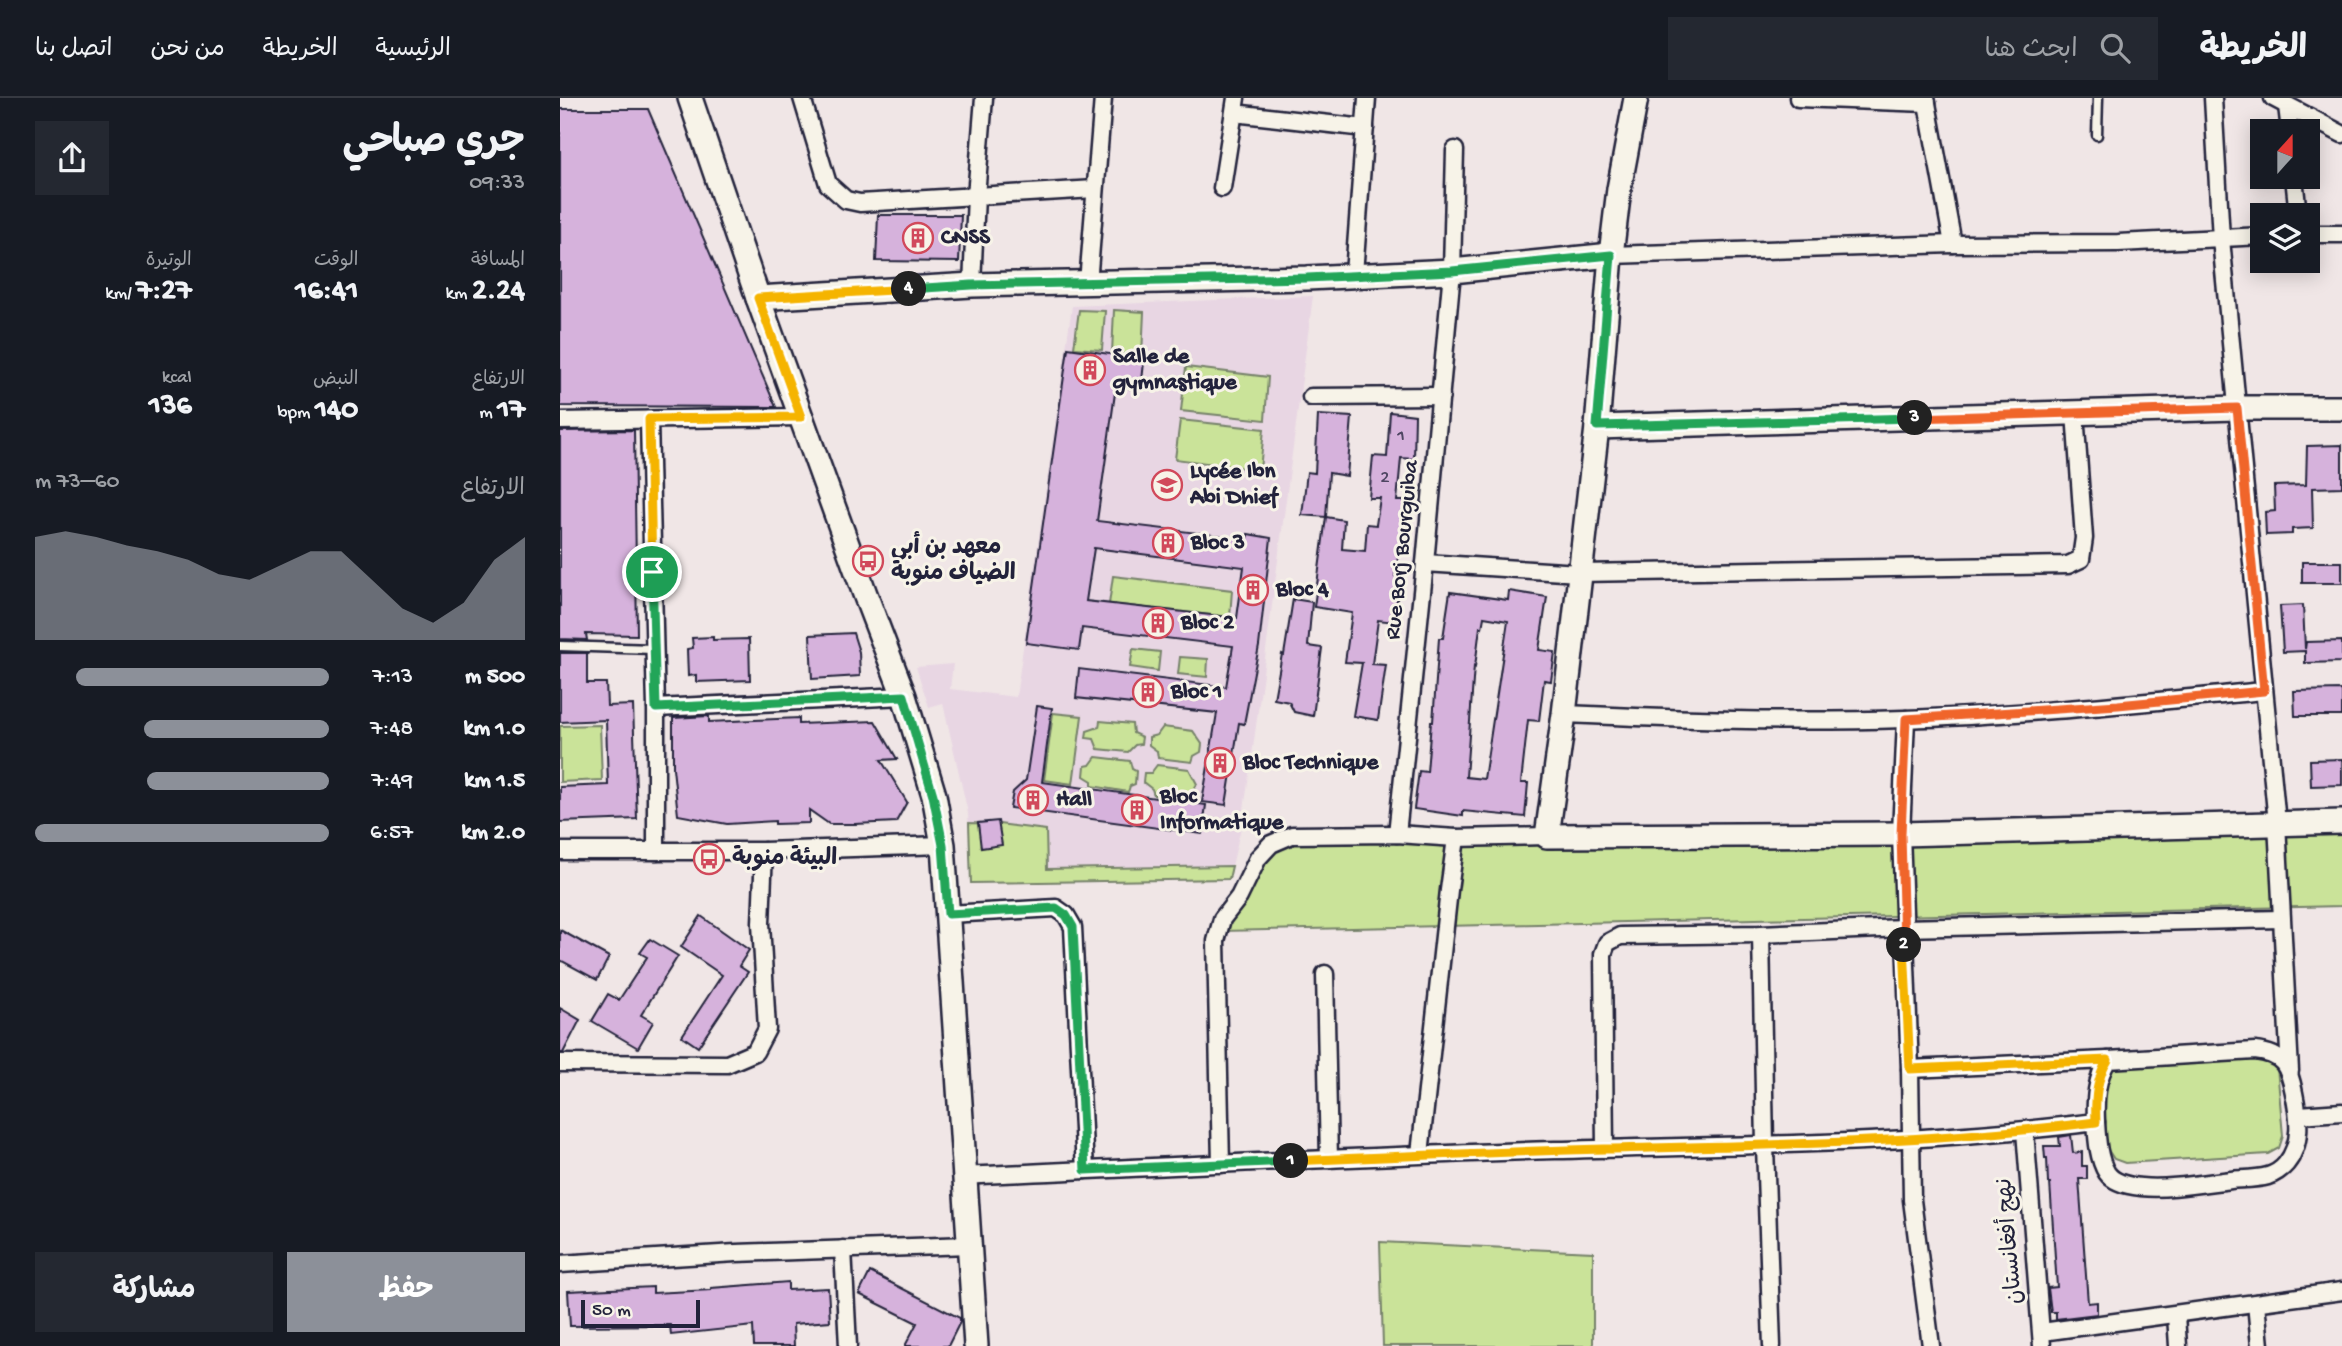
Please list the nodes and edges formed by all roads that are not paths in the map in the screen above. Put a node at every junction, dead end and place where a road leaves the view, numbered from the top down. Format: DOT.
graph roads {
  1 [pos="690,98"];
  2 [pos="802,98"];
  3 [pos="984,98"];
  4 [pos="1103,98"];
  5 [pos="1367,98"];
  6 [pos="1636,98"];
  7 [pos="1798,98"];
  8 [pos="2098,98"];
  9 [pos="2213,98"];
  10 [pos="1926,100"];
  11 [pos="2280,102"];
  12 [pos="1235,106"];
  13 [pos="2286,119"];
  14 [pos="1365,128"];
  15 [pos="2342,134"];
  16 [pos="2097,135"];
  17 [pos="1455,150"];
  18 [pos="1222,188"];
  19 [pos="1096,190"];
  20 [pos="975,196"];
  21 [pos="2320,234"];
  22 [pos="2342,234"];
  23 [pos="2250,237"];
  24 [pos="2221,239"];
  25 [pos="1953,244"];
  26 [pos="1611,255"];
  27 [pos="1452,271"];
  28 [pos="1354,274"];
  29 [pos="1088,283"];
  30 [pos="972,285"];
  31 [pos="758,298"];
  32 [pos="1441,396"];
  33 [pos="1311,397"];
  34 [pos="2237,408"];
  35 [pos="2342,408"];
  36 [pos="2076,413"];
  37 [pos="801,417"];
  38 [pos="649,419"];
  39 [pos="560,421"];
  40 [pos="1597,426"];
  41 [pos="1425,563"];
  42 [pos="1579,573"];
  43 [pos="560,646"];
  44 [pos="653,649"];
  45 [pos="2264,691"];
  46 [pos="904,696"];
  47 [pos="656,708"];
  48 [pos="1564,714"];
  49 [pos="1906,719"];
  50 [pos="2342,822"];
  51 [pos="2277,823"];
  52 [pos="1397,834"];
  53 [pos="1901,834"];
  54 [pos="1547,836"];
  55 [pos="1456,838"];
  56 [pos="943,845"];
  57 [pos="560,851"];
  58 [pos="656,851"];
  59 [pos="764,851"];
  60 [pos="948,914"];
  61 [pos="2281,919"];
  62 [pos="1903,928"];
  63 [pos="1760,934"];
  64 [pos="1325,974"];
  65 [pos="2108,1060"];
  66 [pos="560,1063"];
  67 [pos="1910,1069"];
  68 [pos="2290,1071"];
  69 [pos="2342,1112"];
  70 [pos="2299,1115"];
  71 [pos="2096,1122"];
  72 [pos="2025,1131"];
  73 [pos="1911,1137"];
  74 [pos="1765,1146"];
  75 [pos="1605,1149"];
  76 [pos="1420,1154"];
  77 [pos="1329,1159"];
  78 [pos="1221,1164"];
  79 [pos="1085,1170"];
  80 [pos="963,1176"];
  81 [pos="969,1245"];
  82 [pos="843,1249"];
  83 [pos="560,1264"];
  84 [pos="2342,1291"];
  85 [pos="2256,1303"];
  86 [pos="2176,1315"];
  87 [pos="2042,1339"];
  88 [pos="848,1346"];
  89 [pos="976,1346"];
  90 [pos="1772,1346"];
  91 [pos="1931,1346"];
  92 [pos="2178,1346"];
  93 [pos="2260,1346"];
  1 -- 31 [label="street"];
  2 -- 20 [label="street"];
  3 -- 20 [label="street"];
  4 -- 19 [label="street"];
  5 -- 14 [label="street"];
  6 -- 26 [label="street"];
  7 -- 10 [label="street"];
  8 -- 16 [label="lane"];
  9 -- 24 [label="street"];
  10 -- 25 [label="street"];
  11 -- 13 [label="street"];
  11 -- 15 [label="street"];
  12 -- 14 [label="street"];
  12 -- 18 [label="street"];
  14 -- 28 [label="street"];
  17 -- 27 [label="street, Rue Borj Bourguiba"];
  19 -- 20 [label="street"];
  19 -- 29 [label="street"];
  20 -- 30 [label="street"];
  21 -- 22 [label="street"];
  23 -- 24 [label="street"];
  24 -- 25 [label="street"];
  24 -- 34 [label="street"];
  25 -- 26 [label="street"];
  26 -- 27 [label="street"];
  26 -- 40 [label="street"];
  27 -- 28 [label="street"];
  27 -- 32 [label="street, Rue Borj Bourguiba"];
  28 -- 29 [label="street"];
  29 -- 30 [label="street"];
  30 -- 31 [label="street"];
  31 -- 37 [label="street"];
  32 -- 33 [label="street"];
  32 -- 41 [label="street, Rue Borj Bourguiba"];
  34 -- 35 [label="street"];
  34 -- 36 [label="street"];
  34 -- 45 [label="street"];
  36 -- 40 [label="street"];
  36 -- 42 [label="street"];
  37 -- 38 [label="street"];
  37 -- 46 [label="street"];
  38 -- 39 [label="street"];
  38 -- 44 [label="street"];
  40 -- 42 [label="street"];
  41 -- 42 [label="street"];
  41 -- 52 [label="street, Rue Borj Bourguiba"];
  42 -- 48 [label="street"];
  43 -- 44 [label="lane"];
  44 -- 47 [label="street"];
  45 -- 49 [label="street"];
  45 -- 51 [label="street"];
  46 -- 47 [label="street"];
  46 -- 56 [label="street"];
  47 -- 58 [label="street"];
  48 -- 49 [label="street"];
  48 -- 54 [label="street"];
  49 -- 53 [label="street"];
  50 -- 51 [label="street"];
  51 -- 53 [label="street"];
  51 -- 61 [label="street"];
  52 -- 55 [label="street"];
  52 -- 78 [label="street"];
  53 -- 54 [label="street"];
  53 -- 62 [label="street"];
  54 -- 55 [label="street"];
  55 -- 76 [label="street"];
  56 -- 59 [label="street"];
  56 -- 60 [label="street"];
  57 -- 58 [label="street"];
  58 -- 59 [label="street"];
  59 -- 66 [label="street"];
  60 -- 79 [label="street"];
  60 -- 80 [label="street"];
  61 -- 62 [label="street"];
  61 -- 68 [label="street"];
  62 -- 63 [label="street"];
  62 -- 67 [label="street"];
  63 -- 74 [label="street"];
  63 -- 75 [label="street"];
  64 -- 77 [label="street"];
  65 -- 67 [label="street"];
  65 -- 68 [label="street"];
  65 -- 71 [label="street"];
  67 -- 73 [label="street"];
  68 -- 70 [label="street"];
  69 -- 70 [label="street"];
  70 -- 71 [label="street"];
  71 -- 72 [label="street"];
  72 -- 73 [label="street"];
  72 -- 87 [label="street, نهج أفغانستان"];
  73 -- 74 [label="street"];
  73 -- 91 [label="street"];
  74 -- 75 [label="street"];
  74 -- 90 [label="street"];
  75 -- 76 [label="street"];
  76 -- 77 [label="street"];
  77 -- 78 [label="street"];
  78 -- 79 [label="street"];
  79 -- 80 [label="street"];
  80 -- 81 [label="street"];
  81 -- 82 [label="street"];
  81 -- 89 [label="street"];
  82 -- 83 [label="street"];
  82 -- 88 [label="street"];
  84 -- 85 [label="street"];
  85 -- 86 [label="street"];
  85 -- 93 [label="street"];
  86 -- 87 [label="street"];
  86 -- 92 [label="street"];
}
